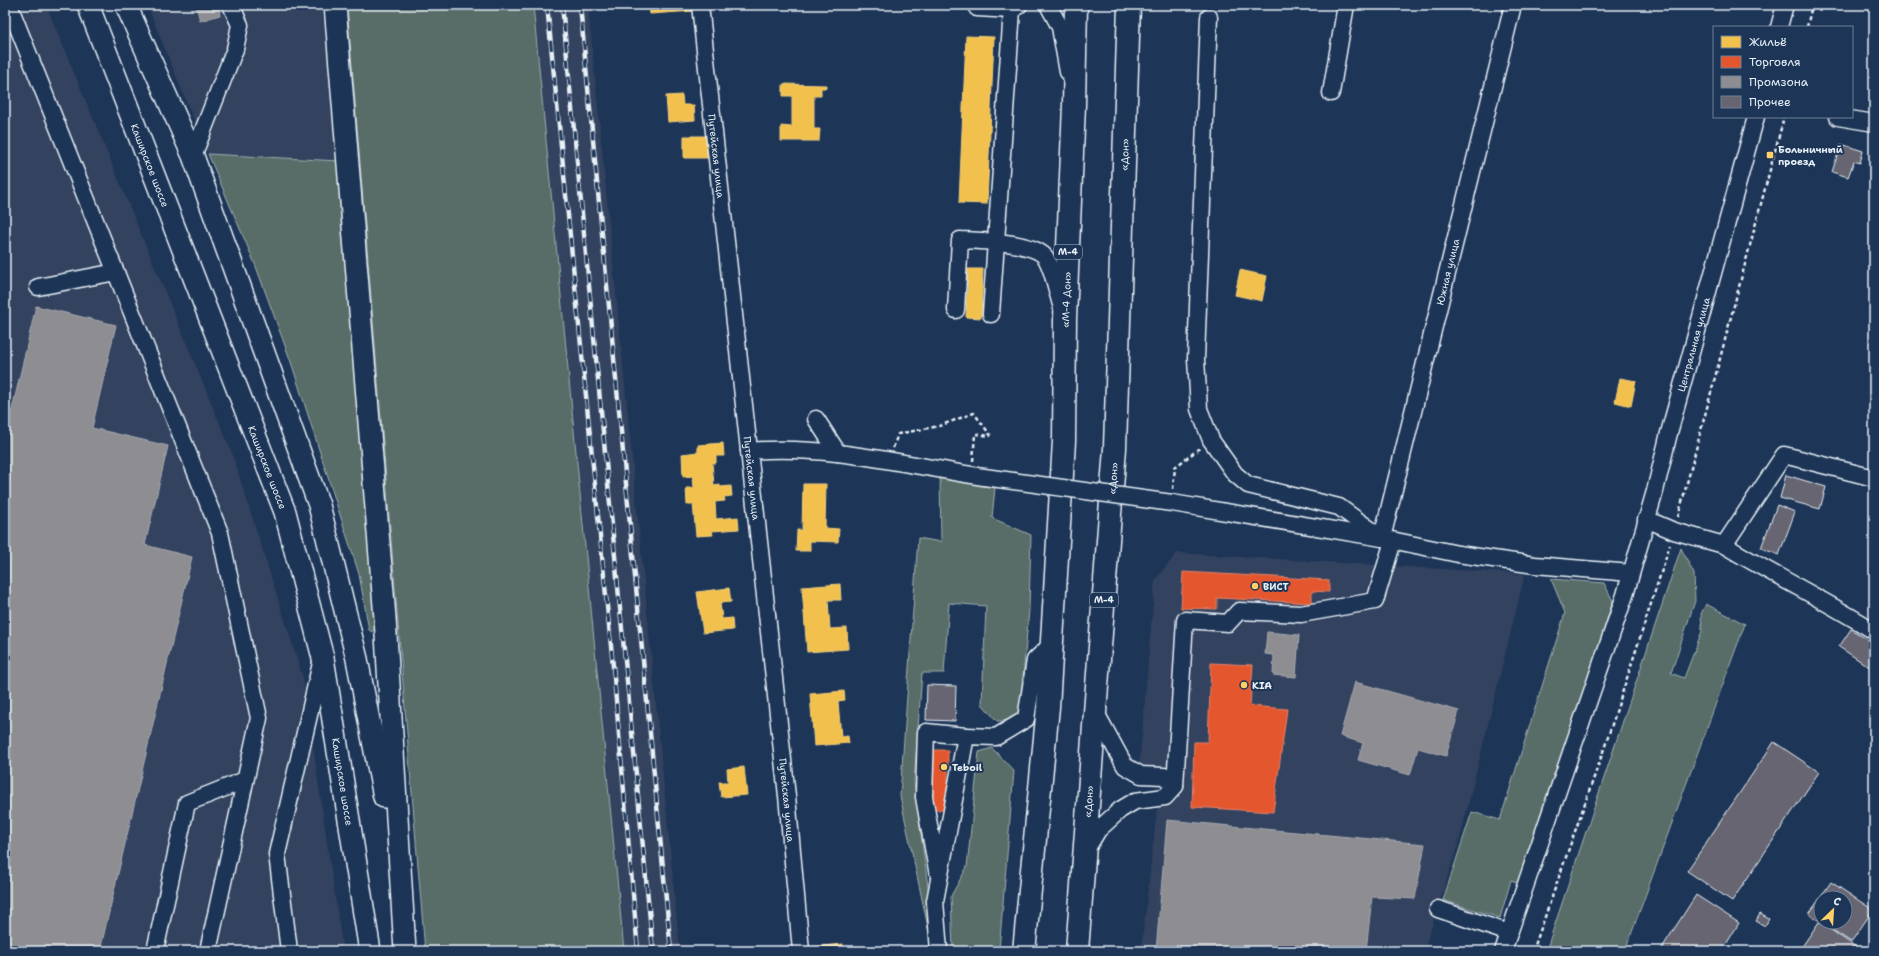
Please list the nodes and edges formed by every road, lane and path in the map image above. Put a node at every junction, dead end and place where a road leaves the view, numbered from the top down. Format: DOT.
graph roads {
  1 [pos="9,5"];
  2 [pos="87,5"];
  3 [pos="126,5"];
  4 [pos="231,5"];
  5 [pos="335,5"];
  6 [pos="700,5"];
  7 [pos="1048,5"];
  8 [pos="1076,5"];
  9 [pos="1129,5"];
  10 [pos="1346,5"];
  11 [pos="1513,5"];
  12 [pos="1785,5"];
  13 [pos="1812,5"];
  14 [pos="996,7"];
  15 [pos="1015,7"];
  16 [pos="977,8"];
  17 [pos="1209,17"];
  18 [pos="1779,26"];
  19 [pos="1807,26"];
  20 [pos="1330,93"];
  21 [pos="1074,105"];
  22 [pos="1756,118"];
  23 [pos="1784,118"];
  24 [pos="1844,118"];
  25 [pos="1874,123"];
  26 [pos="193,156"];
  27 [pos="996,242"];
  28 [pos="116,272"];
  29 [pos="38,286"];
  30 [pos="956,310"];
  31 [pos="991,314"];
  32 [pos="1065,319"];
  33 [pos="816,419"];
  34 [pos="1211,440"];
  35 [pos="748,451"];
  36 [pos="838,453"];
  37 [pos="888,461"];
  38 [pos="972,465"];
  39 [pos="1874,478"];
  40 [pos="1172,497"];
  41 [pos="1646,520"];
  42 [pos="1674,531"];
  43 [pos="1387,540"];
  44 [pos="1724,545"];
  45 [pos="1631,573"];
  46 [pos="1874,631"];
  47 [pos="1052,644"];
  48 [pos="323,658"];
  49 [pos="1095,711"];
  50 [pos="966,736"];
  51 [pos="245,780"];
  52 [pos="1175,786"];
  53 [pos="1084,854"];
  54 [pos="399,874"];
  55 [pos="939,879"];
  56 [pos="1438,909"];
  57 [pos="1509,933"];
  58 [pos="155,951"];
  59 [pos="208,951"];
  60 [pos="289,951"];
  61 [pos="370,951"];
  62 [pos="405,951"];
  63 [pos="801,951"];
  64 [pos="939,951"];
  65 [pos="1024,951"];
  66 [pos="1077,951"];
  67 [pos="1502,951"];
  68 [pos="1533,951"];
  1 -- 28 [label="street"];
  2 -- 48 [label="main road, Каширское шоссе"];
  3 -- 26 [label="main road"];
  4 -- 26 [label="street"];
  5 -- 54 [label="main road"];
  6 -- 35 [label="street, Путейская улица"];
  7 -- 21 [label="street"];
  8 -- 21 [label="highway, «М-4 Дон» / М-4"];
  9 -- 49 [label="highway, «Дон» / М-4"];
  10 -- 20 [label="street"];
  11 -- 43 [label="street, Южная улица"];
  12 -- 18 [label="street"];
  13 -- 19 [label="path"];
  14 -- 15 [label="street"];
  14 -- 16 [label="street"];
  15 -- 27 [label="street"];
  17 -- 34 [label="street"];
  21 -- 32 [label="highway, «М-4 Дон» / М-4"];
  22 -- 41 [label="street, Центральная улица"];
  23 -- 42 [label="path"];
  24 -- 25 [label="street"];
  26 -- 54 [label="main road"];
  27 -- 30 [label="street"];
  27 -- 31 [label="street"];
  27 -- 32 [label="street"];
  28 -- 29 [label="street"];
  28 -- 51 [label="street"];
  32 -- 47 [label="highway, «М-4 Дон» / М-4"];
  33 -- 36 [label="street"];
  34 -- 40 [label="path"];
  34 -- 43 [label="street"];
  35 -- 36 [label="street"];
  35 -- 63 [label="street, Путейская улица"];
  36 -- 37 [label="street"];
  37 -- 38 [label="path"];
  37 -- 40 [label="street, bridge"];
  39 -- 44 [label="street"];
  40 -- 43 [label="street"];
  41 -- 42 [label="street"];
  41 -- 45 [label="street, Центральная улица"];
  42 -- 44 [label="street"];
  42 -- 68 [label="path"];
  43 -- 45 [label="street"];
  43 -- 52 [label="street, Южная улица"];
  44 -- 46 [label="street"];
  45 -- 57 [label="street, Центральная улица"];
  47 -- 50 [label="street"];
  47 -- 65 [label="highway, М-4"];
  48 -- 60 [label="street"];
  48 -- 61 [label="main road, Каширское шоссе"];
  49 -- 52 [label="street"];
  49 -- 53 [label="highway, «Дон» / М-4"];
  50 -- 55 [label="street"];
  50 -- 55 [label="street"];
  51 -- 58 [label="street"];
  51 -- 59 [label="street"];
  52 -- 53 [label="street"];
  53 -- 66 [label="highway, «Дон» / М-4"];
  54 -- 62 [label="main road"];
  55 -- 64 [label="street"];
  56 -- 57 [label="street"];
  57 -- 67 [label="street, Центральная улица"];
}
